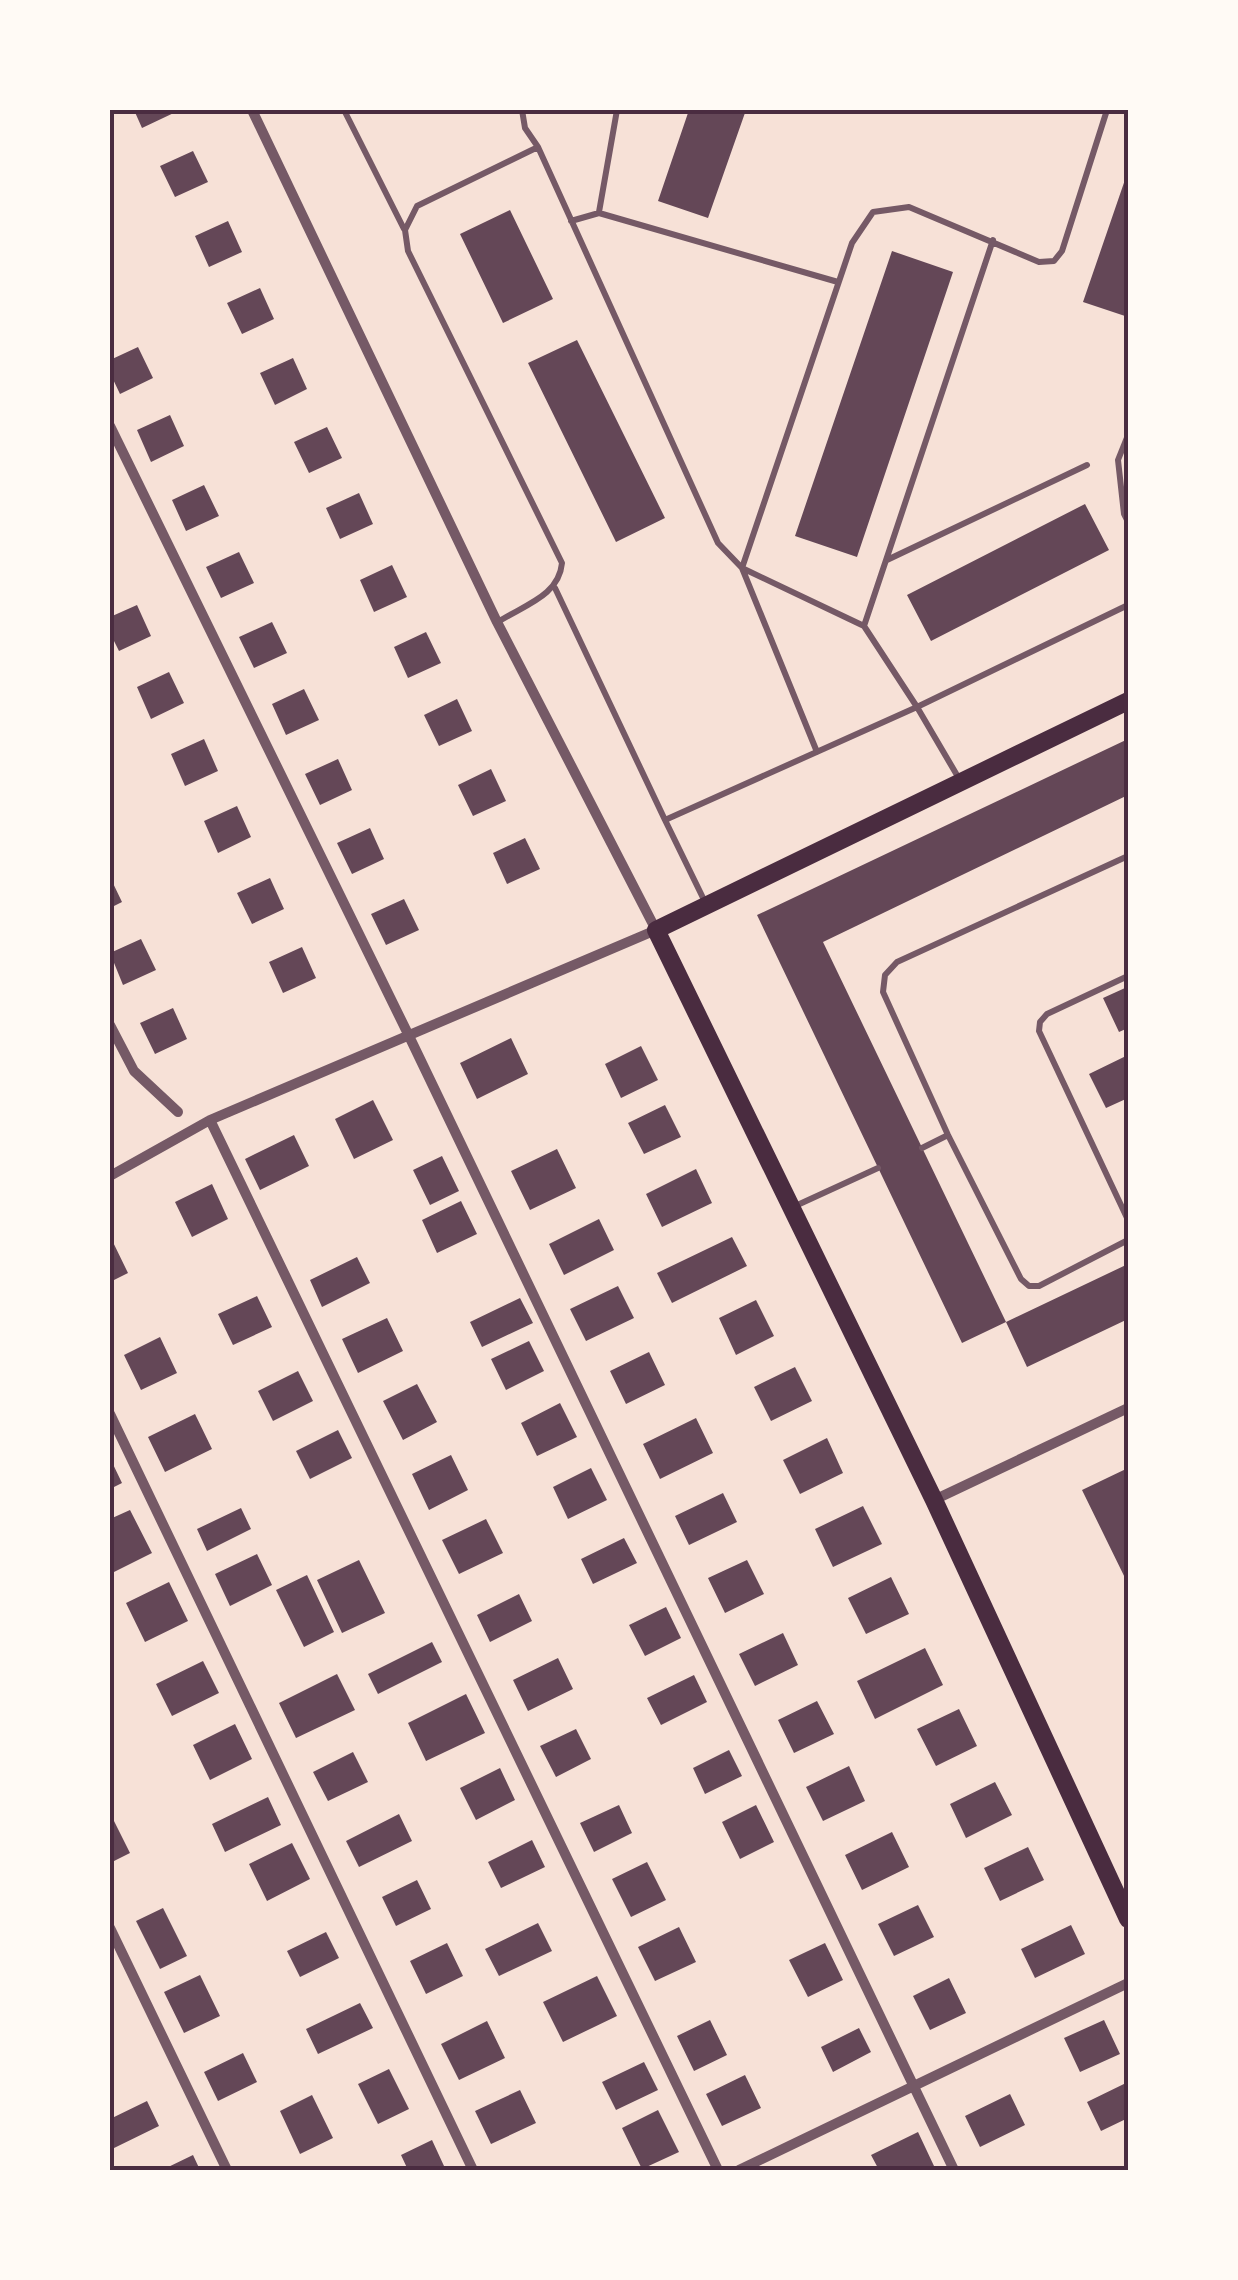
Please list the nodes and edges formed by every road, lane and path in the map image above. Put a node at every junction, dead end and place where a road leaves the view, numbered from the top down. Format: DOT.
graph roads {
  1 [pos="252,110"];
  2 [pos="344,110"];
  3 [pos="522,110"];
  4 [pos="616,110"];
  5 [pos="1108,110"];
  6 [pos="538,147"];
  7 [pos="599,212"];
  8 [pos="572,221"];
  9 [pos="405,230"];
  10 [pos="993,240"];
  11 [pos="838,282"];
  12 [pos="110,426"];
  13 [pos="1128,435"];
  14 [pos="1087,464"];
  15 [pos="1128,522"];
  16 [pos="887,560"];
  17 [pos="742,568"];
  18 [pos="554,588"];
  19 [pos="1128,604"];
  20 [pos="497,622"];
  21 [pos="864,626"];
  22 [pos="1128,701"];
  23 [pos="917,706"];
  24 [pos="816,752"];
  25 [pos="961,783"];
  26 [pos="665,820"];
  27 [pos="1128,856"];
  28 [pos="706,904"];
  29 [pos="656,930"];
  30 [pos="1128,976"];
  31 [pos="110,1024"];
  32 [pos="409,1036"];
  33 [pos="178,1112"];
  34 [pos="210,1120"];
  35 [pos="948,1135"];
  36 [pos="922,1148"];
  37 [pos="878,1168"];
  38 [pos="110,1176"];
  39 [pos="793,1207"];
  40 [pos="1128,1220"];
  41 [pos="1128,1240"];
  42 [pos="1128,1408"];
  43 [pos="110,1414"];
  44 [pos="934,1500"];
  45 [pos="1128,1919"];
  46 [pos="110,1928"];
  47 [pos="1128,1983"];
  48 [pos="914,2086"];
  49 [pos="227,2170"];
  50 [pos="473,2170"];
  51 [pos="718,2170"];
  52 [pos="738,2170"];
  53 [pos="954,2170"];
  1 -- 20 [label="street"];
  2 -- 9 [label="lane"];
  3 -- 6 [label="lane"];
  4 -- 7 [label="lane"];
  5 -- 10 [label="lane"];
  6 -- 8 [label="lane"];
  6 -- 9 [label="lane"];
  7 -- 8 [label="lane"];
  7 -- 11 [label="lane"];
  8 -- 17 [label="lane"];
  9 -- 18 [label="lane"];
  10 -- 11 [label="lane"];
  10 -- 16 [label="lane"];
  11 -- 17 [label="lane"];
  12 -- 32 [label="street"];
  13 -- 15 [label="lane"];
  14 -- 16 [label="lane"];
  16 -- 21 [label="lane"];
  17 -- 21 [label="lane"];
  17 -- 24 [label="lane"];
  18 -- 20 [label="lane"];
  18 -- 26 [label="lane"];
  19 -- 23 [label="lane"];
  20 -- 29 [label="street"];
  21 -- 23 [label="lane"];
  22 -- 25 [label="main road"];
  23 -- 24 [label="lane"];
  23 -- 25 [label="lane"];
  24 -- 26 [label="lane"];
  25 -- 28 [label="main road"];
  26 -- 28 [label="lane"];
  27 -- 35 [label="lane"];
  28 -- 29 [label="main road"];
  29 -- 32 [label="street"];
  29 -- 39 [label="main road"];
  30 -- 40 [label="lane"];
  31 -- 33 [label="street"];
  32 -- 34 [label="street"];
  32 -- 48 [label="street"];
  34 -- 38 [label="street"];
  34 -- 51 [label="street"];
  35 -- 36 [label="lane"];
  35 -- 41 [label="lane"];
  37 -- 39 [label="lane"];
  39 -- 44 [label="main road"];
  42 -- 44 [label="street"];
  43 -- 50 [label="street"];
  44 -- 45 [label="main road"];
  46 -- 49 [label="street"];
  47 -- 48 [label="street"];
  48 -- 52 [label="street"];
  48 -- 53 [label="street"];
}
